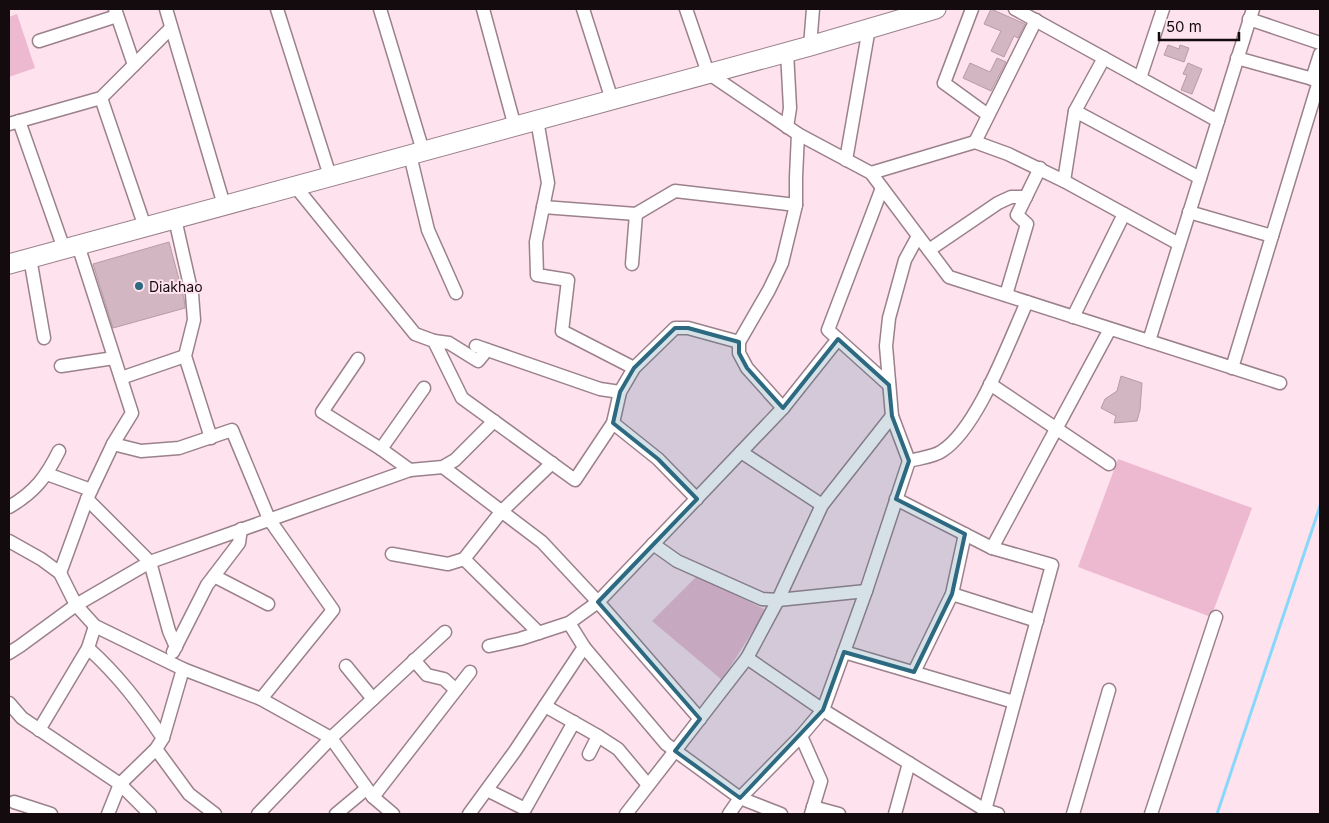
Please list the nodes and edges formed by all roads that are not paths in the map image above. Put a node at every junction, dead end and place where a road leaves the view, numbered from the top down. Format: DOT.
graph roads {
  1 [pos="166,9"];
  2 [pos="277,9"];
  3 [pos="380,9"];
  4 [pos="483,9"];
  5 [pos="583,9"];
  6 [pos="686,9"];
  7 [pos="813,9"];
  8 [pos="935,9"];
  9 [pos="972,9"];
  10 [pos="1015,9"];
  11 [pos="1163,9"];
  12 [pos="116,13"];
  13 [pos="1251,14"];
  14 [pos="1036,20"];
  15 [pos="171,28"];
  16 [pos="869,28"];
  17 [pos="39,41"];
  18 [pos="1320,43"];
  19 [pos="810,46"];
  20 [pos="787,52"];
  21 [pos="1320,54"];
  22 [pos="1104,58"];
  23 [pos="1237,58"];
  24 [pos="134,65"];
  25 [pos="708,73"];
  26 [pos="1140,78"];
  27 [pos="1317,80"];
  28 [pos="101,98"];
  29 [pos="612,100"];
  30 [pos="1075,111"];
  31 [pos="988,115"];
  32 [pos="537,120"];
  33 [pos="1218,121"];
  34 [pos="14,123"];
  35 [pos="787,126"];
  36 [pos="515,127"];
  37 [pos="798,134"];
  38 [pos="975,142"];
  39 [pos="416,153"];
  40 [pos="846,160"];
  41 [pos="1040,168"];
  42 [pos="871,173"];
  43 [pos="330,176"];
  44 [pos="1200,178"];
  45 [pos="1064,182"];
  46 [pos="295,186"];
  47 [pos="882,188"];
  48 [pos="1026,197"];
  49 [pos="224,205"];
  50 [pos="796,205"];
  51 [pos="543,208"];
  52 [pos="1189,212"];
  53 [pos="636,214"];
  54 [pos="1124,214"];
  55 [pos="175,219"];
  56 [pos="145,227"];
  57 [pos="918,236"];
  58 [pos="1272,236"];
  59 [pos="1180,244"];
  60 [pos="71,247"];
  61 [pos="929,250"];
  62 [pos="30,258"];
  63 [pos="9,264"];
  64 [pos="632,264"];
  65 [pos="456,293"];
  66 [pos="1006,295"];
  67 [pos="1027,302"];
  68 [pos="1073,317"];
  69 [pos="1110,329"];
  70 [pos="44,338"];
  71 [pos="838,339"];
  72 [pos="434,341"];
  73 [pos="1149,341"];
  74 [pos="739,342"];
  75 [pos="185,356"];
  76 [pos="114,358"];
  77 [pos="358,359"];
  78 [pos="61,366"];
  79 [pos="634,368"];
  80 [pos="1232,368"];
  81 [pos="120,378"];
  82 [pos="1280,383"];
  83 [pos="990,384"];
  84 [pos="889,385"];
  85 [pos="424,388"];
  86 [pos="620,392"];
  87 [pos="783,408"];
  88 [pos="892,416"];
  89 [pos="494,421"];
  90 [pos="613,423"];
  91 [pos="1056,429"];
  92 [pos="211,438"];
  93 [pos="113,444"];
  94 [pos="381,449"];
  95 [pos="59,451"];
  96 [pos="741,452"];
  97 [pos="909,461"];
  98 [pos="552,463"];
  99 [pos="1109,464"];
  100 [pos="444,467"];
  101 [pos="410,470"];
  102 [pos="48,474"];
  103 [pos="89,495"];
  104 [pos="696,499"];
  105 [pos="896,499"];
  106 [pos="822,505"];
  107 [pos="9,507"];
  108 [pos="501,512"];
  109 [pos="269,519"];
  110 [pos="241,529"];
  111 [pos="965,534"];
  112 [pos="9,541"];
  113 [pos="653,544"];
  114 [pos="992,548"];
  115 [pos="392,554"];
  116 [pos="464,559"];
  117 [pos="150,562"];
  118 [pos="60,574"];
  119 [pos="214,576"];
  120 [pos="866,591"];
  121 [pos="952,594"];
  122 [pos="778,600"];
  123 [pos="598,602"];
  124 [pos="268,604"];
  125 [pos="76,605"];
  126 [pos="1216,617"];
  127 [pos="1037,621"];
  128 [pos="569,623"];
  129 [pos="95,626"];
  130 [pos="445,632"];
  131 [pos="539,633"];
  132 [pos="489,646"];
  133 [pos="176,647"];
  134 [pos="584,647"];
  135 [pos="88,648"];
  136 [pos="9,652"];
  137 [pos="844,652"];
  138 [pos="747,658"];
  139 [pos="414,660"];
  140 [pos="168,662"];
  141 [pos="346,666"];
  142 [pos="183,669"];
  143 [pos="470,672"];
  144 [pos="914,672"];
  145 [pos="456,690"];
  146 [pos="1109,690"];
  147 [pos="261,699"];
  148 [pos="373,699"];
  149 [pos="1014,702"];
  150 [pos="9,703"];
  151 [pos="546,706"];
  152 [pos="823,710"];
  153 [pos="700,719"];
  154 [pos="574,722"];
  155 [pos="40,730"];
  156 [pos="598,736"];
  157 [pos="801,736"];
  158 [pos="163,738"];
  159 [pos="331,738"];
  160 [pos="156,749"];
  161 [pos="675,751"];
  162 [pos="589,754"];
  163 [pos="909,763"];
  164 [pos="120,784"];
  165 [pos="648,786"];
  166 [pos="487,790"];
  167 [pos="370,793"];
  168 [pos="740,798"];
  169 [pos="14,802"];
  170 [pos="812,810"];
  171 [pos="985,812"];
  172 [pos="52,814"];
  173 [pos="108,814"];
  174 [pos="150,814"];
  175 [pos="215,814"];
  176 [pos="258,814"];
  177 [pos="336,814"];
  178 [pos="393,814"];
  179 [pos="468,814"];
  180 [pos="626,814"];
  181 [pos="729,814"];
  182 [pos="781,814"];
  183 [pos="839,814"];
  184 [pos="895,814"];
  185 [pos="998,814"];
  186 [pos="1073,814"];
  187 [pos="1151,814"];
  1 -- 15 [label="street"];
  2 -- 43 [label="street"];
  3 -- 39 [label="street"];
  4 -- 36 [label="street"];
  5 -- 29 [label="street"];
  6 -- 25 [label="street"];
  7 -- 19 [label="street"];
  8 -- 16 [label="main road"];
  9 -- 31 [label="street"];
  10 -- 14 [label="street"];
  11 -- 26 [label="street"];
  12 -- 17 [label="street"];
  12 -- 24 [label="street"];
  13 -- 18 [label="street"];
  13 -- 23 [label="street"];
  14 -- 22 [label="street"];
  14 -- 31 [label="street"];
  15 -- 24 [label="street"];
  15 -- 49 [label="street"];
  16 -- 19 [label="main road"];
  16 -- 40 [label="street"];
  19 -- 20 [label="main road"];
  20 -- 25 [label="main road"];
  20 -- 35 [label="street"];
  21 -- 27 [label="street"];
  22 -- 26 [label="street"];
  22 -- 30 [label="street"];
  23 -- 27 [label="street"];
  23 -- 33 [label="street"];
  24 -- 28 [label="street"];
  25 -- 29 [label="main road"];
  25 -- 35 [label="street"];
  26 -- 33 [label="street"];
  27 -- 58 [label="street"];
  28 -- 34 [label="street"];
  28 -- 56 [label="street"];
  29 -- 32 [label="main road"];
  30 -- 44 [label="street"];
  30 -- 45 [label="street"];
  31 -- 38 [label="street"];
  32 -- 36 [label="main road"];
  32 -- 51 [label="street"];
  33 -- 44 [label="street"];
  34 -- 60 [label="street"];
  35 -- 37 [label="street"];
  36 -- 39 [label="main road"];
  37 -- 40 [label="street"];
  37 -- 50 [label="street"];
  38 -- 41 [label="street"];
  38 -- 42 [label="street"];
  39 -- 43 [label="main road"];
  39 -- 65 [label="street"];
  40 -- 42 [label="street"];
  41 -- 45 [label="street"];
  41 -- 48 [label="street"];
  42 -- 47 [label="street"];
  43 -- 46 [label="main road"];
  44 -- 52 [label="street"];
  45 -- 54 [label="street"];
  46 -- 49 [label="main road"];
  46 -- 72 [label="street"];
  47 -- 57 [label="street"];
  47 -- 71 [label="street"];
  48 -- 61 [label="street"];
  48 -- 66 [label="street"];
  49 -- 55 [label="main road"];
  50 -- 53 [label="street"];
  50 -- 74 [label="street"];
  51 -- 53 [label="street"];
  51 -- 79 [label="street"];
  52 -- 58 [label="street"];
  52 -- 59 [label="street"];
  53 -- 64 [label="street"];
  54 -- 59 [label="street"];
  54 -- 68 [label="street"];
  55 -- 56 [label="main road"];
  55 -- 75 [label="street"];
  56 -- 60 [label="main road"];
  57 -- 61 [label="street"];
  57 -- 84 [label="street"];
  58 -- 80 [label="street"];
  59 -- 73 [label="street"];
  60 -- 62 [label="main road"];
  60 -- 76 [label="street"];
  61 -- 66 [label="street"];
  62 -- 63 [label="main road"];
  62 -- 70 [label="street"];
  66 -- 67 [label="street"];
  67 -- 68 [label="street"];
  67 -- 83 [label="street"];
  68 -- 69 [label="street"];
  69 -- 73 [label="street"];
  69 -- 91 [label="street"];
  71 -- 84 [label="street"];
  71 -- 87 [label="street"];
  72 -- 86 [label="street"];
  72 -- 89 [label="street"];
  73 -- 80 [label="street"];
  74 -- 79 [label="street"];
  74 -- 87 [label="street"];
  75 -- 81 [label="street"];
  75 -- 92 [label="street"];
  76 -- 78 [label="street"];
  76 -- 81 [label="street"];
  77 -- 94 [label="street"];
  79 -- 86 [label="street"];
  80 -- 82 [label="street"];
  81 -- 93 [label="street"];
  83 -- 91 [label="street"];
  83 -- 97 [label="street"];
  84 -- 88 [label="street"];
  85 -- 94 [label="street"];
  86 -- 90 [label="street"];
  87 -- 96 [label="street"];
  88 -- 97 [label="street"];
  88 -- 106 [label="street"];
  89 -- 98 [label="street"];
  89 -- 100 [label="street"];
  90 -- 98 [label="street"];
  90 -- 104 [label="street"];
  91 -- 99 [label="street"];
  91 -- 114 [label="street"];
  92 -- 93 [label="street"];
  92 -- 109 [label="street"];
  93 -- 103 [label="street"];
  94 -- 101 [label="street"];
  95 -- 102 [label="street"];
  96 -- 104 [label="street"];
  96 -- 106 [label="street"];
  97 -- 105 [label="street"];
  98 -- 108 [label="street"];
  100 -- 101 [label="street"];
  100 -- 108 [label="street"];
  101 -- 109 [label="street"];
  102 -- 103 [label="street"];
  102 -- 107 [label="street"];
  103 -- 117 [label="street"];
  103 -- 118 [label="street"];
  104 -- 113 [label="street"];
  105 -- 111 [label="street"];
  105 -- 120 [label="street"];
  106 -- 122 [label="street"];
  108 -- 116 [label="street"];
  108 -- 123 [label="street"];
  109 -- 110 [label="street"];
  109 -- 147 [label="street"];
  110 -- 117 [label="street"];
  110 -- 119 [label="street"];
  111 -- 114 [label="street"];
  111 -- 121 [label="street"];
  112 -- 118 [label="street"];
  113 -- 122 [label="street"];
  113 -- 123 [label="street"];
  114 -- 127 [label="street"];
  115 -- 116 [label="street"];
  116 -- 131 [label="street"];
  117 -- 125 [label="street"];
  117 -- 133 [label="street"];
  118 -- 125 [label="street"];
  119 -- 124 [label="street"];
  119 -- 133 [label="street"];
  120 -- 122 [label="street"];
  120 -- 137 [label="street"];
  121 -- 127 [label="street"];
  121 -- 144 [label="street"];
  122 -- 138 [label="street"];
  123 -- 128 [label="street"];
  123 -- 153 [label="street"];
  125 -- 129 [label="street"];
  125 -- 136 [label="street"];
  126 -- 187 [label="street"];
  127 -- 149 [label="street"];
  128 -- 131 [label="street"];
  128 -- 134 [label="street"];
  129 -- 135 [label="street"];
  129 -- 140 [label="street"];
  130 -- 139 [label="street"];
  131 -- 132 [label="street"];
  133 -- 140 [label="street"];
  134 -- 151 [label="street"];
  134 -- 161 [label="street"];
  135 -- 155 [label="street"];
  135 -- 158 [label="street"];
  137 -- 144 [label="street"];
  137 -- 152 [label="street"];
  138 -- 152 [label="street"];
  138 -- 153 [label="street"];
  139 -- 145 [label="street"];
  139 -- 148 [label="street"];
  140 -- 142 [label="street"];
  141 -- 148 [label="street"];
  142 -- 147 [label="street"];
  142 -- 158 [label="street"];
  143 -- 145 [label="street"];
  144 -- 149 [label="street"];
  145 -- 167 [label="street"];
  146 -- 186 [label="street"];
  147 -- 159 [label="street"];
  148 -- 159 [label="street"];
  149 -- 171 [label="street"];
  150 -- 155 [label="street"];
  151 -- 154 [label="street"];
  151 -- 166 [label="street"];
  152 -- 157 [label="street"];
  152 -- 163 [label="street"];
  153 -- 161 [label="street"];
  154 -- 156 [label="street"];
  154 -- 166 [label="street"];
  155 -- 164 [label="street"];
  156 -- 162 [label="street"];
  156 -- 165 [label="street"];
  157 -- 168 [label="street"];
  157 -- 170 [label="street"];
  158 -- 160 [label="street"];
  159 -- 167 [label="street"];
  159 -- 176 [label="street"];
  160 -- 164 [label="street"];
  160 -- 175 [label="street"];
  161 -- 165 [label="street"];
  161 -- 168 [label="street"];
  163 -- 171 [label="street"];
  163 -- 184 [label="street"];
  164 -- 173 [label="street"];
  164 -- 174 [label="street"];
  165 -- 180 [label="street"];
  166 -- 179 [label="street"];
  167 -- 177 [label="street"];
  167 -- 178 [label="street"];
  168 -- 181 [label="street"];
  168 -- 182 [label="street"];
  169 -- 172 [label="street"];
  170 -- 183 [label="street"];
  171 -- 185 [label="street"];
}
